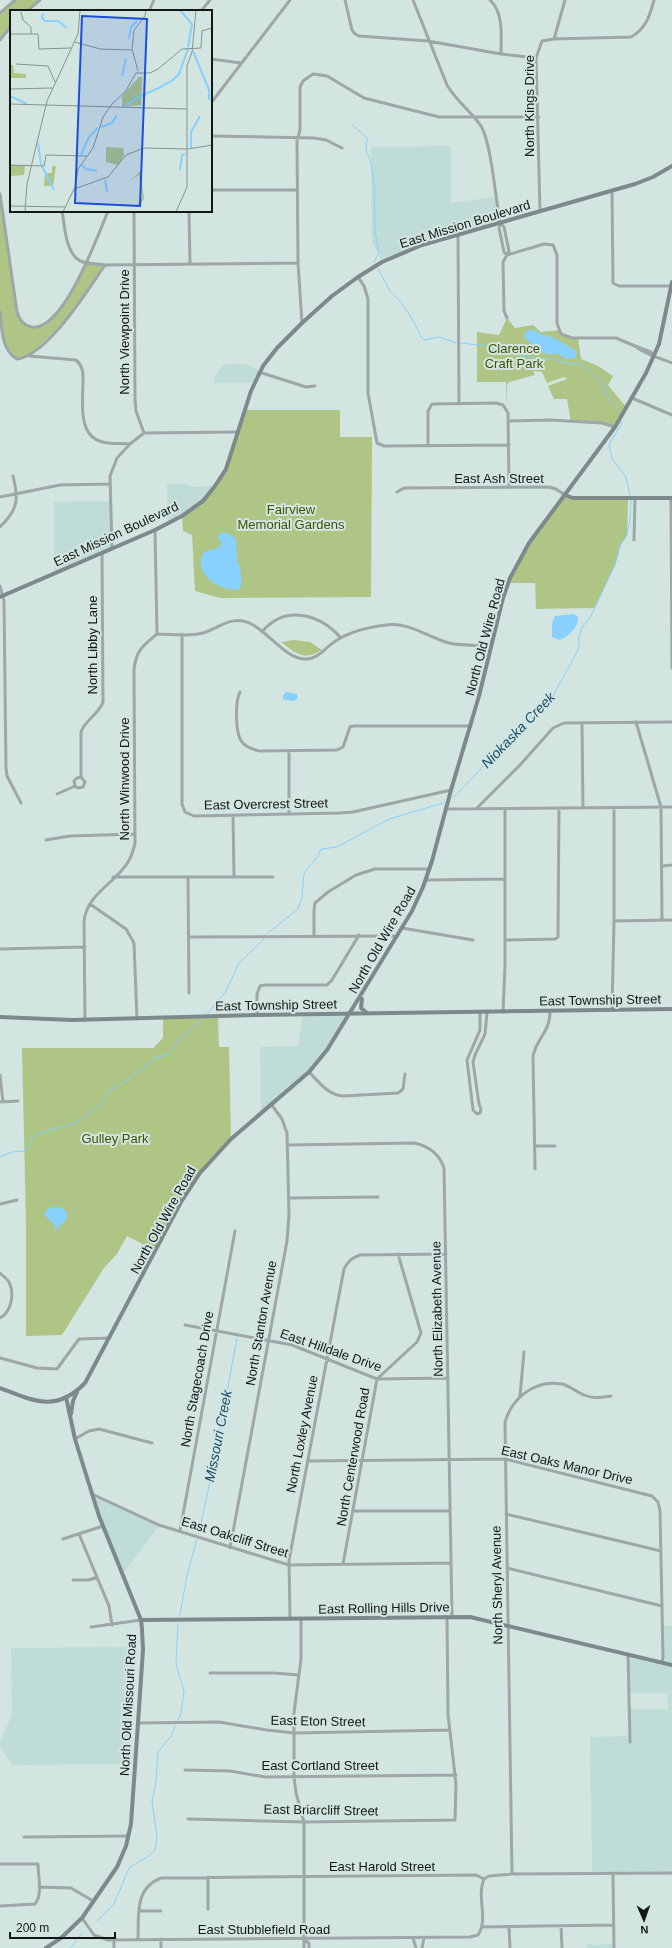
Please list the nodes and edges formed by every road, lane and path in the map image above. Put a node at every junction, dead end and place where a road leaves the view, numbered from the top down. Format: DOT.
graph roads {
  1 [pos="15,0"];
  2 [pos="40,0"];
  3 [pos="154,0"];
  4 [pos="210,0"];
  5 [pos="290,0"];
  6 [pos="345,0"];
  7 [pos="413,0"];
  8 [pos="490,0"];
  9 [pos="565,0"];
  10 [pos="654,0"];
  11 [pos="28,10"];
  12 [pos="149,10"];
  13 [pos="203,10"];
  14 [pos="0,13"];
  15 [pos="10,27"];
  16 [pos="554,39"];
  17 [pos="0,40"];
  18 [pos="428,41"];
  19 [pos="502,54"];
  20 [pos="536,58"];
  21 [pos="212,59"];
  22 [pos="241,63"];
  23 [pos="212,102"];
  24 [pos="539,117"];
  25 [pos="474,118"];
  26 [pos="212,136"];
  27 [pos="298,136"];
  28 [pos="342,148"];
  29 [pos="672,166"];
  30 [pos="212,190"];
  31 [pos="296,190"];
  32 [pos="612,191"];
  33 [pos="0,194"];
  34 [pos="62,212"];
  35 [pos="108,212"];
  36 [pos="134,212"];
  37 [pos="189,212"];
  38 [pos="540,212"];
  39 [pos="500,223"];
  40 [pos="458,234"];
  41 [pos="507,255"];
  42 [pos="85,263"];
  43 [pos="298,263"];
  44 [pos="190,264"];
  45 [pos="105,265"];
  46 [pos="134,265"];
  47 [pos="358,277"];
  48 [pos="672,284"];
  49 [pos="670,301"];
  50 [pos="0,312"];
  51 [pos="507,318"];
  52 [pos="302,323"];
  53 [pos="29,356"];
  54 [pos="655,356"];
  55 [pos="672,363"];
  56 [pos="259,372"];
  57 [pos="315,386"];
  58 [pos="632,398"];
  59 [pos="459,403"];
  60 [pos="672,415"];
  61 [pos="508,421"];
  62 [pos="615,427"];
  63 [pos="239,432"];
  64 [pos="144,433"];
  65 [pos="130,444"];
  66 [pos="428,446"];
  67 [pos="509,446"];
  68 [pos="13,476"];
  69 [pos="110,484"];
  70 [pos="509,487"];
  71 [pos="397,492"];
  72 [pos="17,494"];
  73 [pos="565,495"];
  74 [pos="0,497"];
  75 [pos="635,498"];
  76 [pos="672,498"];
  77 [pos="0,526"];
  78 [pos="156,530"];
  79 [pos="634,540"];
  80 [pos="112,548"];
  81 [pos="102,553"];
  82 [pos="0,586"];
  83 [pos="2,596"];
  84 [pos="262,632"];
  85 [pos="157,634"];
  86 [pos="182,634"];
  87 [pos="341,638"];
  88 [pos="491,646"];
  89 [pos="672,668"];
  90 [pos="240,692"];
  91 [pos="636,722"];
  92 [pos="672,722"];
  93 [pos="582,723"];
  94 [pos="470,726"];
  95 [pos="289,751"];
  96 [pos="81,778"];
  97 [pos="75,786"];
  98 [pos="451,790"];
  99 [pos="57,794"];
  100 [pos="21,803"];
  101 [pos="661,807"];
  102 [pos="672,807"];
  103 [pos="559,808"];
  104 [pos="583,808"];
  105 [pos="614,808"];
  106 [pos="446,809"];
  107 [pos="476,809"];
  108 [pos="505,809"];
  109 [pos="290,814"];
  110 [pos="233,816"];
  111 [pos="136,834"];
  112 [pos="46,840"];
  113 [pos="672,865"];
  114 [pos="662,866"];
  115 [pos="430,869"];
  116 [pos="113,877"];
  117 [pos="188,877"];
  118 [pos="234,877"];
  119 [pos="273,877"];
  120 [pos="504,878"];
  121 [pos="426,880"];
  122 [pos="90,904"];
  123 [pos="662,920"];
  124 [pos="672,920"];
  125 [pos="614,922"];
  126 [pos="402,928"];
  127 [pos="359,935"];
  128 [pos="314,936"];
  129 [pos="397,936"];
  130 [pos="189,937"];
  131 [pos="473,940"];
  132 [pos="504,940"];
  133 [pos="85,947"];
  134 [pos="0,948"];
  135 [pos="189,993"];
  136 [pos="363,994"];
  137 [pos="672,1009"];
  138 [pos="612,1010"];
  139 [pos="550,1011"];
  140 [pos="487,1012"];
  141 [pos="503,1012"];
  142 [pos="480,1013"];
  143 [pos="350,1014"];
  144 [pos="372,1014"];
  145 [pos="257,1015"];
  146 [pos="0,1017"];
  147 [pos="85,1020"];
  148 [pos="137,1020"];
  149 [pos="309,1072"];
  150 [pos="405,1074"];
  151 [pos="0,1075"];
  152 [pos="18,1101"];
  153 [pos="2,1102"];
  154 [pos="271,1104"];
  155 [pos="288,1145"];
  156 [pos="535,1146"];
  157 [pos="555,1146"];
  158 [pos="535,1169"];
  159 [pos="289,1198"];
  160 [pos="378,1198"];
  161 [pos="17,1200"];
  162 [pos="0,1204"];
  163 [pos="235,1231"];
  164 [pos="398,1254"];
  165 [pos="446,1254"];
  166 [pos="0,1273"];
  167 [pos="0,1318"];
  168 [pos="185,1325"];
  169 [pos="217,1330"];
  170 [pos="110,1338"];
  171 [pos="268,1340"];
  172 [pos="524,1352"];
  173 [pos="0,1358"];
  174 [pos="327,1358"];
  175 [pos="448,1378"];
  176 [pos="377,1379"];
  177 [pos="0,1388"];
  178 [pos="79,1388"];
  179 [pos="520,1396"];
  180 [pos="612,1396"];
  181 [pos="66,1398"];
  182 [pos="71,1418"];
  183 [pos="76,1439"];
  184 [pos="152,1443"];
  185 [pos="449,1459"];
  186 [pos="505,1459"];
  187 [pos="308,1460"];
  188 [pos="362,1460"];
  189 [pos="92,1494"];
  190 [pos="450,1511"];
  191 [pos="353,1512"];
  192 [pos="506,1514"];
  193 [pos="103,1526"];
  194 [pos="180,1531"];
  195 [pos="79,1534"];
  196 [pos="63,1539"];
  197 [pos="230,1548"];
  198 [pos="661,1551"];
  199 [pos="451,1563"];
  200 [pos="343,1564"];
  201 [pos="288,1565"];
  202 [pos="507,1568"];
  203 [pos="97,1577"];
  204 [pos="73,1580"];
  205 [pos="662,1606"];
  206 [pos="449,1617"];
  207 [pos="290,1619"];
  208 [pos="301,1619"];
  209 [pos="141,1620"];
  210 [pos="112,1624"];
  211 [pos="508,1625"];
  212 [pos="90,1627"];
  213 [pos="628,1654"];
  214 [pos="662,1662"];
  215 [pos="672,1665"];
  216 [pos="210,1673"];
  217 [pos="299,1675"];
  218 [pos="138,1723"];
  219 [pos="450,1730"];
  220 [pos="294,1732"];
  221 [pos="630,1742"];
  222 [pos="185,1770"];
  223 [pos="456,1775"];
  224 [pos="294,1777"];
  225 [pos="188,1819"];
  226 [pos="454,1820"];
  227 [pos="304,1822"];
  228 [pos="129,1836"];
  229 [pos="24,1837"];
  230 [pos="0,1864"];
  231 [pos="613,1873"];
  232 [pos="672,1873"];
  233 [pos="512,1874"];
  234 [pos="304,1876"];
  235 [pos="208,1877"];
  236 [pos="484,1880"];
  237 [pos="39,1887"];
  238 [pos="93,1901"];
  239 [pos="0,1906"];
  240 [pos="208,1909"];
  241 [pos="139,1911"];
  242 [pos="161,1911"];
  243 [pos="82,1918"];
  244 [pos="613,1925"];
  245 [pos="561,1926"];
  246 [pos="483,1927"];
  247 [pos="509,1927"];
  248 [pos="413,1938"];
  249 [pos="424,1938"];
  250 [pos="161,1939"];
  251 [pos="305,1939"];
  252 [pos="114,1940"];
  253 [pos="138,1940"];
  254 [pos="46,1948"];
  255 [pos="114,1948"];
  256 [pos="161,1948"];
  257 [pos="304,1948"];
  258 [pos="309,1948"];
  259 [pos="416,1948"];
  260 [pos="422,1948"];
  261 [pos="510,1948"];
  262 [pos="562,1948"];
  263 [pos="614,1948"];
  1 -- 14 [label="street"];
  2 -- 11 [label="street"];
  3 -- 12 [label="street"];
  4 -- 13 [label="street"];
  5 -- 22 [label="street"];
  6 -- 18 [label="street"];
  7 -- 18 [label="street"];
  8 -- 19 [label="street"];
  9 -- 16 [label="street"];
  10 -- 16 [label="street"];
  15 -- 17 [label="street"];
  16 -- 20 [label="street, North Kings Drive"];
  18 -- 19 [label="street"];
  18 -- 25 [label="street"];
  19 -- 20 [label="street"];
  20 -- 24 [label="street, North Kings Drive"];
  21 -- 22 [label="street"];
  22 -- 23 [label="street"];
  24 -- 25 [label="street"];
  24 -- 38 [label="street, North Kings Drive"];
  25 -- 27 [label="street"];
  25 -- 39 [label="street"];
  26 -- 27 [label="street"];
  27 -- 28 [label="street"];
  27 -- 31 [label="street"];
  29 -- 32 [label="street, East Mission Boulevard"];
  30 -- 31 [label="street"];
  31 -- 43 [label="street"];
  32 -- 38 [label="street, East Mission Boulevard"];
  32 -- 48 [label="street"];
  33 -- 42 [label="street"];
  34 -- 42 [label="street"];
  35 -- 42 [label="street"];
  36 -- 46 [label="street, North Viewpoint Drive"];
  37 -- 44 [label="street"];
  38 -- 39 [label="street, East Mission Boulevard"];
  39 -- 40 [label="street, East Mission Boulevard"];
  39 -- 41 [label="street"];
  40 -- 47 [label="street, East Mission Boulevard"];
  40 -- 59 [label="street"];
  41 -- 51 [label="street"];
  41 -- 54 [label="street"];
  42 -- 45 [label="street"];
  43 -- 44 [label="street"];
  43 -- 52 [label="street"];
  44 -- 46 [label="street"];
  45 -- 46 [label="street"];
  45 -- 53 [label="street"];
  46 -- 64 [label="street, North Viewpoint Drive"];
  47 -- 52 [label="street, East Mission Boulevard"];
  47 -- 66 [label="street"];
  48 -- 49 [label="street, North Old Wire Road"];
  49 -- 54 [label="street, North Old Wire Road"];
  50 -- 53 [label="street"];
  52 -- 56 [label="street, East Mission Boulevard"];
  53 -- 65 [label="street"];
  54 -- 55 [label="street"];
  54 -- 58 [label="street, North Old Wire Road"];
  56 -- 57 [label="street"];
  56 -- 63 [label="street, East Mission Boulevard"];
  58 -- 60 [label="street"];
  58 -- 62 [label="street, North Old Wire Road"];
  59 -- 61 [label="street"];
  59 -- 66 [label="street"];
  61 -- 62 [label="street"];
  61 -- 67 [label="street"];
  62 -- 73 [label="street, North Old Wire Road"];
  63 -- 64 [label="street"];
  63 -- 78 [label="street, East Mission Boulevard"];
  64 -- 65 [label="street"];
  65 -- 69 [label="street"];
  66 -- 67 [label="street"];
  67 -- 70 [label="street"];
  68 -- 72 [label="street"];
  69 -- 72 [label="street"];
  69 -- 80 [label="street"];
  70 -- 71 [label="street, East Ash Street"];
  70 -- 73 [label="street, East Ash Street"];
  72 -- 74 [label="street"];
  72 -- 77 [label="street"];
  73 -- 75 [label="street, East Ash Street"];
  73 -- 88 [label="street, North Old Wire Road"];
  75 -- 76 [label="street, East Ash Street"];
  75 -- 79 [label="street"];
  76 -- 89 [label="street"];
  78 -- 80 [label="street, East Mission Boulevard"];
  78 -- 85 [label="street"];
  80 -- 81 [label="street, East Mission Boulevard"];
  81 -- 83 [label="street, East Mission Boulevard"];
  81 -- 96 [label="street, North Libby Lane"];
  82 -- 83 [label="street"];
  83 -- 100 [label="street"];
  84 -- 86 [label="street"];
  84 -- 87 [label="street"];
  84 -- 87 [label="street"];
  85 -- 86 [label="street"];
  85 -- 111 [label="street, North Winwood Drive"];
  86 -- 110 [label="street, East Overcrest Street"];
  87 -- 88 [label="street"];
  88 -- 94 [label="street, North Old Wire Road"];
  90 -- 95 [label="street"];
  91 -- 92 [label="street"];
  91 -- 93 [label="street"];
  91 -- 101 [label="street"];
  93 -- 104 [label="street"];
  93 -- 107 [label="street"];
  94 -- 95 [label="street"];
  94 -- 98 [label="street, North Old Wire Road"];
  95 -- 109 [label="street"];
  96 -- 97 [label="street"];
  96 -- 97 [label="street"];
  97 -- 99 [label="street"];
  98 -- 106 [label="street, North Old Wire Road"];
  98 -- 109 [label="street, East Overcrest Street"];
  101 -- 102 [label="street"];
  101 -- 105 [label="street"];
  101 -- 114 [label="street"];
  103 -- 104 [label="street"];
  103 -- 108 [label="street"];
  103 -- 132 [label="street"];
  104 -- 105 [label="street"];
  105 -- 125 [label="street"];
  106 -- 107 [label="street"];
  106 -- 115 [label="street, North Old Wire Road"];
  107 -- 108 [label="street"];
  108 -- 120 [label="street"];
  109 -- 110 [label="street, East Overcrest Street"];
  110 -- 118 [label="street"];
  111 -- 112 [label="street"];
  111 -- 116 [label="street, North Winwood Drive"];
  113 -- 114 [label="street"];
  114 -- 123 [label="street"];
  115 -- 121 [label="street, North Old Wire Road"];
  115 -- 128 [label="street"];
  116 -- 117 [label="street"];
  116 -- 122 [label="street, North Winwood Drive"];
  117 -- 118 [label="street"];
  117 -- 130 [label="street"];
  118 -- 119 [label="street"];
  120 -- 121 [label="street"];
  120 -- 132 [label="street"];
  121 -- 126 [label="street, North Old Wire Road"];
  122 -- 133 [label="street, North Winwood Drive"];
  122 -- 148 [label="street"];
  123 -- 124 [label="street"];
  123 -- 125 [label="street"];
  125 -- 138 [label="street"];
  126 -- 129 [label="street, North Old Wire Road"];
  126 -- 131 [label="street"];
  127 -- 128 [label="street"];
  127 -- 129 [label="street"];
  127 -- 145 [label="street"];
  128 -- 130 [label="street"];
  129 -- 136 [label="street, North Old Wire Road"];
  130 -- 135 [label="street"];
  132 -- 141 [label="street"];
  133 -- 134 [label="street"];
  133 -- 147 [label="street, North Winwood Drive"];
  136 -- 143 [label="street, North Old Wire Road"];
  136 -- 144 [label="street"];
  137 -- 138 [label="street, East Township Street"];
  138 -- 139 [label="street, East Township Street"];
  139 -- 141 [label="street, East Township Street"];
  139 -- 156 [label="street"];
  140 -- 141 [label="street, East Township Street"];
  140 -- 142 [label="street, East Township Street"];
  140 -- 142 [label="street"];
  142 -- 144 [label="street, East Township Street"];
  143 -- 144 [label="street, East Township Street"];
  143 -- 145 [label="street, East Township Street"];
  143 -- 149 [label="street, North Old Wire Road"];
  145 -- 148 [label="street, East Township Street"];
  146 -- 147 [label="street, East Township Street"];
  147 -- 148 [label="street, East Township Street"];
  149 -- 150 [label="street"];
  149 -- 154 [label="street, North Old Wire Road"];
  151 -- 153 [label="street"];
  152 -- 153 [label="street"];
  154 -- 155 [label="street, North Stanton Avenue"];
  154 -- 170 [label="street, North Old Wire Road"];
  155 -- 159 [label="street, North Stanton Avenue"];
  155 -- 165 [label="street, North Elizabeth Avenue"];
  156 -- 157 [label="street"];
  156 -- 158 [label="street"];
  159 -- 160 [label="street"];
  159 -- 171 [label="street, North Stanton Avenue"];
  161 -- 162 [label="street"];
  163 -- 169 [label="street, North Stagecoach Drive"];
  164 -- 165 [label="street"];
  164 -- 174 [label="street, North Loxley Avenue"];
  164 -- 176 [label="street, North Centerwood Road"];
  165 -- 175 [label="street, North Elizabeth Avenue"];
  166 -- 167 [label="street"];
  168 -- 169 [label="street, East Hilldale Drive"];
  169 -- 171 [label="street, East Hilldale Drive"];
  169 -- 194 [label="street, North Stagecoach Drive"];
  170 -- 173 [label="street"];
  170 -- 178 [label="street, North Old Wire Road"];
  171 -- 174 [label="street, East Hilldale Drive"];
  171 -- 197 [label="street, North Stanton Avenue"];
  172 -- 179 [label="street"];
  174 -- 176 [label="street, East Hilldale Drive"];
  174 -- 187 [label="street, North Loxley Avenue"];
  175 -- 176 [label="street, East Hilldale Drive"];
  175 -- 185 [label="street, North Elizabeth Avenue"];
  176 -- 188 [label="street, North Centerwood Road"];
  177 -- 181 [label="street, North Old Wire Road"];
  178 -- 181 [label="street, North Old Wire Road"];
  178 -- 182 [label="street"];
  179 -- 180 [label="street, North Sheryl Avenue"];
  179 -- 186 [label="street, North Sheryl Avenue"];
  181 -- 182 [label="street, North Old Missouri Road"];
  182 -- 183 [label="street, North Old Missouri Road"];
  183 -- 184 [label="street"];
  183 -- 189 [label="street, North Old Missouri Road"];
  185 -- 186 [label="street, East Oaks Manor Drive"];
  185 -- 188 [label="street, East Oaks Manor Drive"];
  185 -- 190 [label="street, North Elizabeth Avenue"];
  186 -- 192 [label="street, North Sheryl Avenue"];
  186 -- 198 [label="street, East Oaks Manor Drive"];
  187 -- 188 [label="street, East Oaks Manor Drive"];
  187 -- 201 [label="street, North Loxley Avenue"];
  188 -- 191 [label="street, North Centerwood Road"];
  189 -- 193 [label="street, North Old Missouri Road"];
  189 -- 194 [label="street, East Oakcliff Street"];
  190 -- 191 [label="street"];
  190 -- 199 [label="street, North Elizabeth Avenue"];
  191 -- 200 [label="street, North Centerwood Road"];
  192 -- 198 [label="street"];
  192 -- 202 [label="street, North Sheryl Avenue"];
  193 -- 195 [label="street"];
  193 -- 209 [label="street, North Old Missouri Road"];
  194 -- 197 [label="street, East Oakcliff Street"];
  195 -- 196 [label="street"];
  195 -- 203 [label="street"];
  197 -- 201 [label="street, East Oakcliff Street"];
  198 -- 205 [label="street, East Oaks Manor Drive"];
  199 -- 200 [label="street, East Oakcliff Street"];
  199 -- 206 [label="street, North Elizabeth Avenue"];
  200 -- 201 [label="street, East Oakcliff Street"];
  201 -- 207 [label="street, North Loxley Avenue"];
  202 -- 205 [label="street"];
  202 -- 211 [label="street, North Sheryl Avenue"];
  203 -- 204 [label="street"];
  203 -- 210 [label="street"];
  205 -- 214 [label="street, East Oaks Manor Drive"];
  206 -- 208 [label="street, East Rolling Hills Drive"];
  206 -- 211 [label="street, East Rolling Hills Drive"];
  206 -- 219 [label="street, North Elizabeth Avenue"];
  207 -- 208 [label="street, East Rolling Hills Drive"];
  207 -- 209 [label="street, East Rolling Hills Drive"];
  208 -- 217 [label="street"];
  209 -- 210 [label="street, East Rolling Hills Drive"];
  209 -- 218 [label="street, North Old Missouri Road"];
  210 -- 212 [label="street, East Rolling Hills Drive"];
  211 -- 213 [label="street, East Rolling Hills Drive"];
  211 -- 233 [label="street, North Sheryl Avenue"];
  213 -- 214 [label="street, East Rolling Hills Drive"];
  213 -- 221 [label="street"];
  214 -- 215 [label="street, East Rolling Hills Drive"];
  216 -- 217 [label="street"];
  217 -- 220 [label="street"];
  218 -- 220 [label="street, East Eton Street"];
  218 -- 228 [label="street, North Old Missouri Road"];
  219 -- 220 [label="street, East Eton Street"];
  219 -- 223 [label="street, North Elizabeth Avenue"];
  220 -- 224 [label="street"];
  222 -- 224 [label="street, East Cortland Street"];
  223 -- 224 [label="street, East Cortland Street"];
  223 -- 226 [label="street, North Elizabeth Avenue"];
  224 -- 227 [label="street"];
  225 -- 227 [label="street, East Briarcliff Street"];
  226 -- 227 [label="street, East Briarcliff Street"];
  227 -- 234 [label="street"];
  228 -- 229 [label="street"];
  228 -- 238 [label="street, North Old Missouri Road"];
  230 -- 237 [label="street"];
  231 -- 232 [label="street, East Harold Street"];
  231 -- 233 [label="street, East Harold Street"];
  231 -- 244 [label="street"];
  233 -- 236 [label="street, East Harold Street"];
  234 -- 235 [label="street, East Harold Street"];
  234 -- 236 [label="street, East Harold Street"];
  234 -- 251 [label="street"];
  235 -- 240 [label="street"];
  235 -- 241 [label="street, East Harold Street"];
  236 -- 246 [label="street"];
  237 -- 238 [label="street"];
  237 -- 239 [label="street"];
  238 -- 243 [label="street, North Old Missouri Road"];
  241 -- 242 [label="street"];
  241 -- 253 [label="street, East Harold Street"];
  243 -- 252 [label="street, East Stubblefield Road"];
  243 -- 254 [label="street, North Old Missouri Road"];
  244 -- 245 [label="street"];
  244 -- 263 [label="street"];
  245 -- 247 [label="street"];
  245 -- 262 [label="street"];
  246 -- 247 [label="street"];
  246 -- 249 [label="street, East Stubblefield Road"];
  247 -- 261 [label="street"];
  248 -- 249 [label="street, East Stubblefield Road"];
  248 -- 251 [label="street, East Stubblefield Road"];
  248 -- 259 [label="street"];
  249 -- 260 [label="street"];
  250 -- 251 [label="street, East Stubblefield Road"];
  250 -- 253 [label="street, East Stubblefield Road"];
  250 -- 256 [label="street"];
  251 -- 257 [label="street"];
  251 -- 258 [label="street"];
  252 -- 253 [label="street, East Stubblefield Road"];
  252 -- 255 [label="street"];
}
